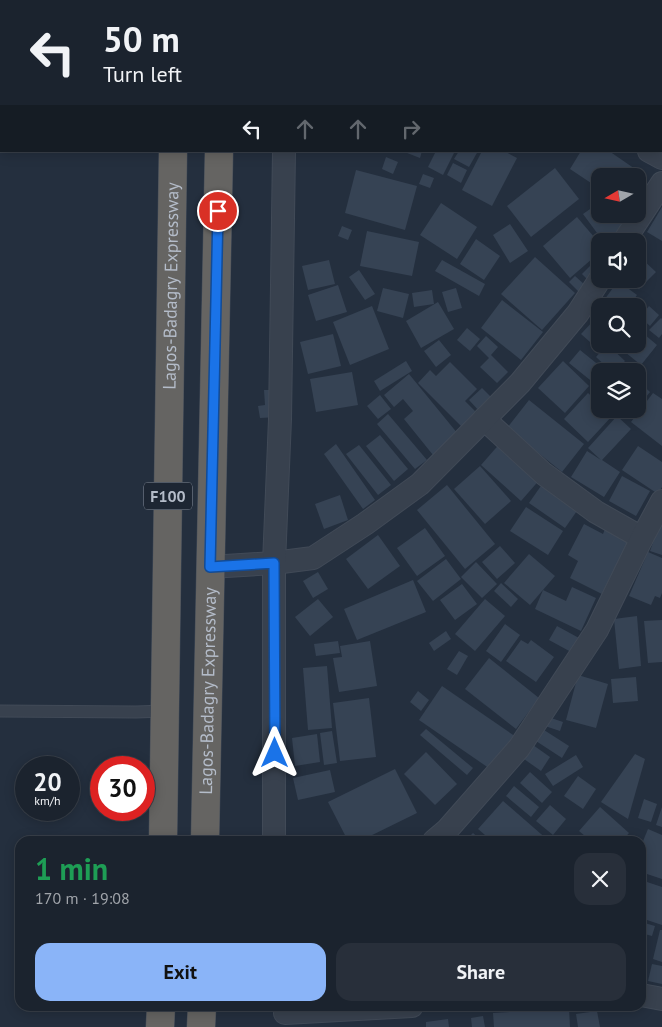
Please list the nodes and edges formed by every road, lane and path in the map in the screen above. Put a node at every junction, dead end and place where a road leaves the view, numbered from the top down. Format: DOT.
graph roads {
  1 [pos="173,152"];
  2 [pos="219,152"];
  3 [pos="284,152"];
  4 [pos="651,152"];
  5 [pos="662,158"];
  6 [pos="662,183"];
  7 [pos="629,233"];
  8 [pos="594,288"];
  9 [pos="484,419"];
  10 [pos="662,501"];
  11 [pos="642,538"];
  12 [pos="274,563"];
  13 [pos="210,567"];
  14 [pos="0,711"];
  15 [pos="165,711"];
  16 [pos="163,836"];
  17 [pos="205,836"];
  18 [pos="274,836"];
  19 [pos="440,836"];
  20 [pos="646,996"];
  21 [pos="662,999"];
  22 [pos="161,1011"];
  23 [pos="202,1011"];
  24 [pos="341,1011"];
  25 [pos="285,1015"];
  26 [pos="160,1027"];
  27 [pos="201,1027"];
  1 -- 15 [label="highway, Lagos-Badagry Expressway / F100"];
  2 -- 13 [label="highway, Lagos-Badagry Expressway / F100"];
  3 -- 12 [label="street"];
  4 -- 5 [label="street"];
  6 -- 7 [label="street"];
  8 -- 9 [label="street"];
  9 -- 11 [label="street"];
  9 -- 12 [label="street"];
  10 -- 11 [label="street"];
  11 -- 19 [label="street"];
  12 -- 13 [label="street"];
  12 -- 18 [label="street"];
  13 -- 17 [label="highway, Lagos-Badagry Expressway / F100"];
  14 -- 15 [label="lane"];
  15 -- 16 [label="highway, Lagos-Badagry Expressway / F100"];
  20 -- 21 [label="street"];
  22 -- 26 [label="highway"];
  23 -- 27 [label="highway"];
  24 -- 25 [label="street"];
}
